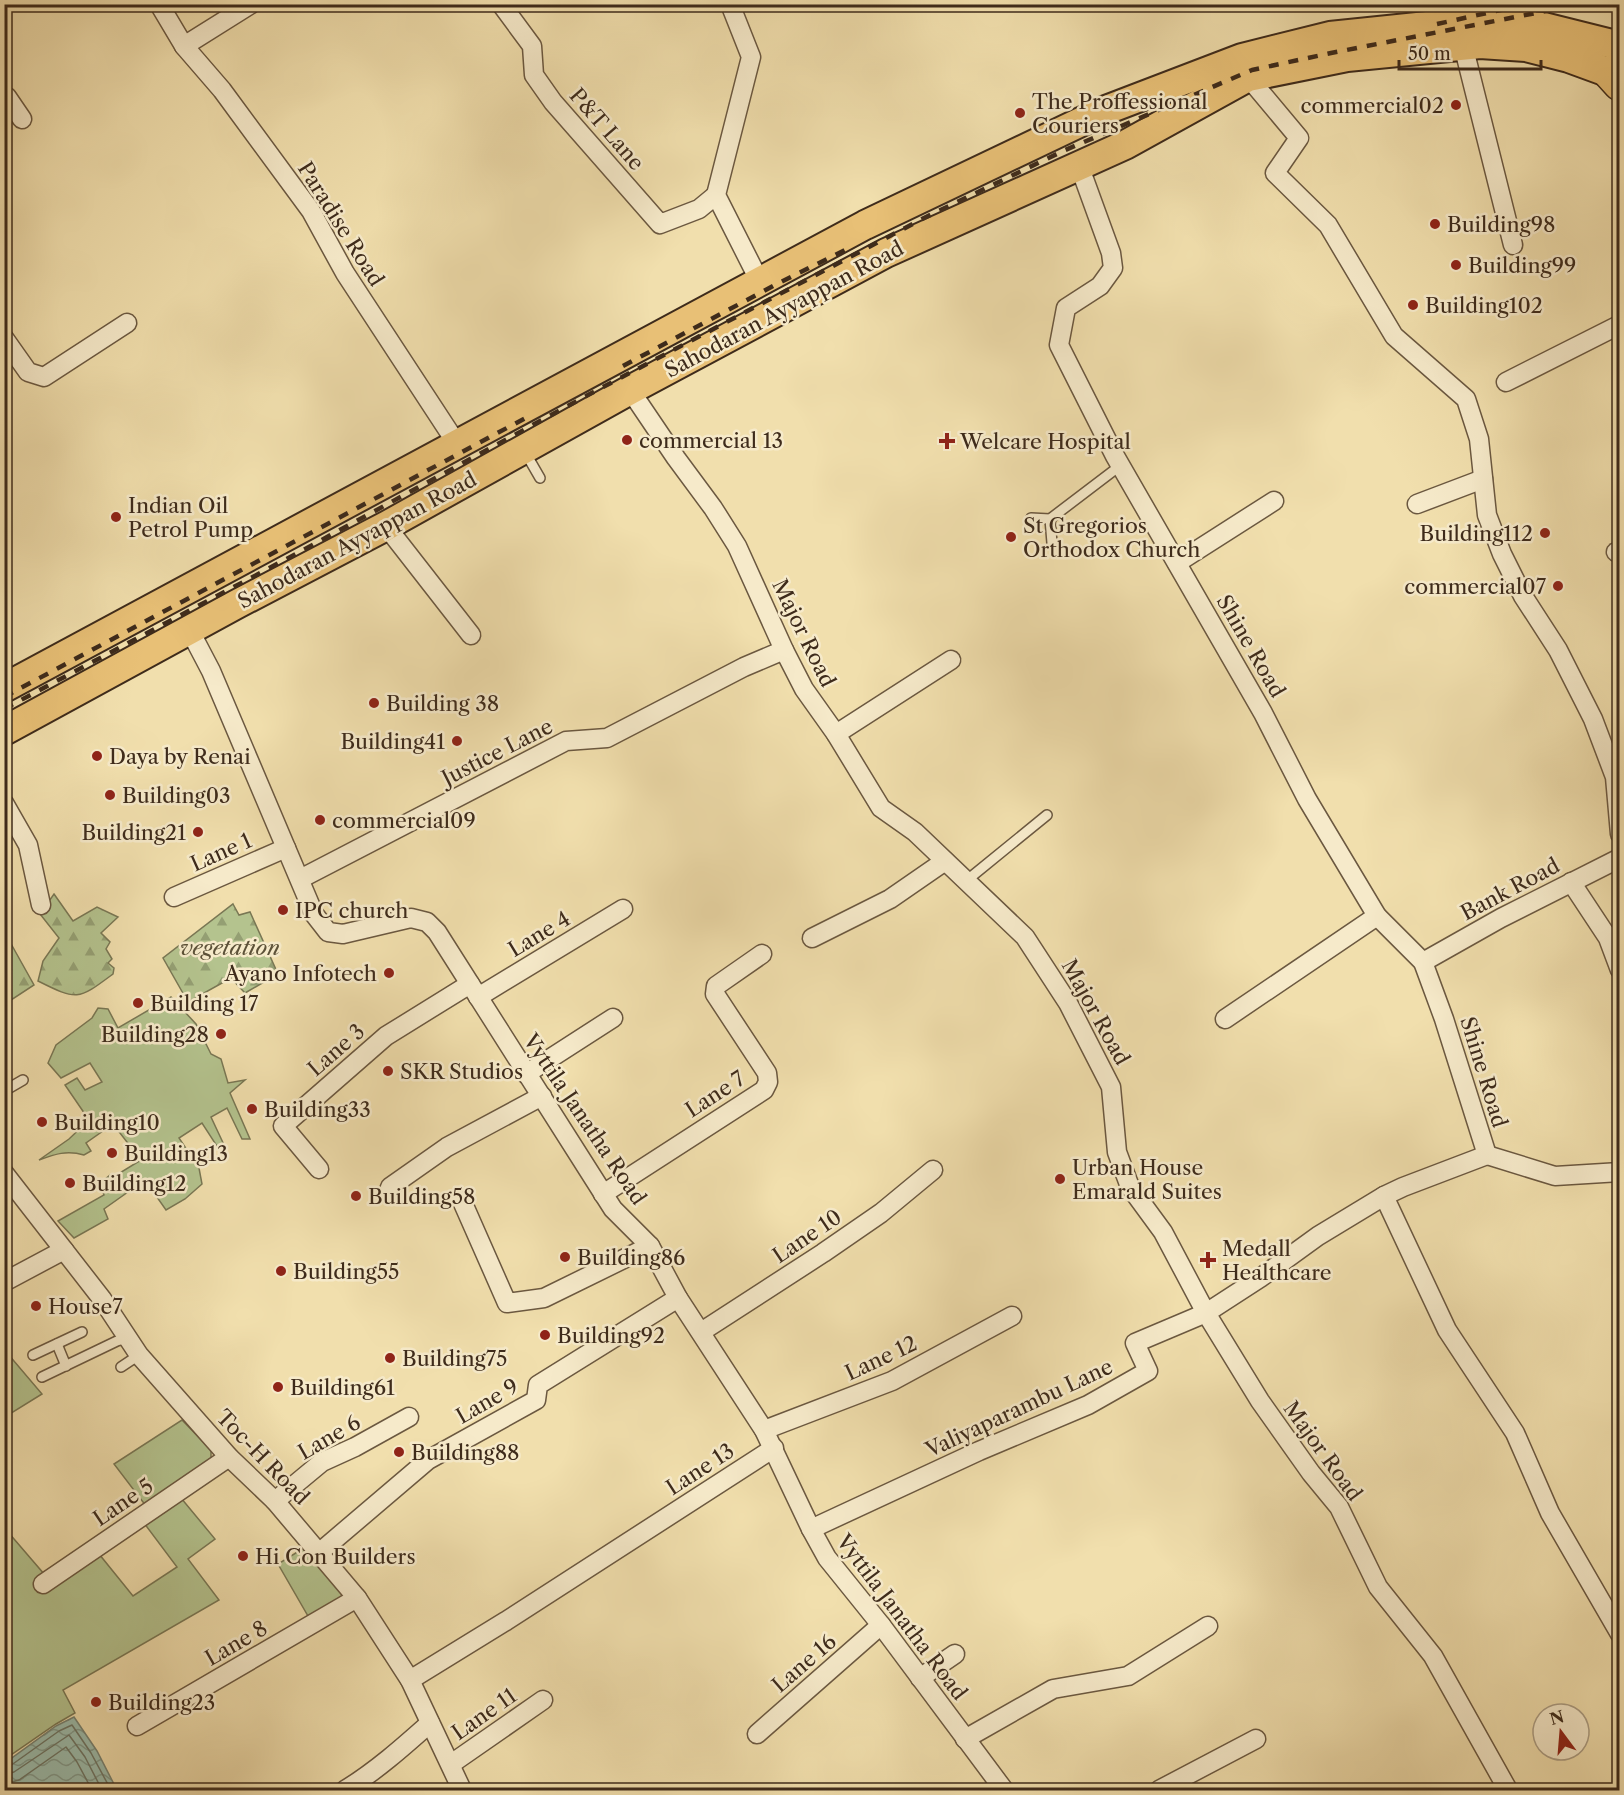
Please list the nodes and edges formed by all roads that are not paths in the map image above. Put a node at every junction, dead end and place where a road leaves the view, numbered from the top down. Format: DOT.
graph roads {
  1 [pos="159,4"];
  2 [pos="251,4"];
  3 [pos="501,4"];
  4 [pos="730,4"];
  5 [pos="1525,4"];
  6 [pos="1464,33"];
  7 [pos="184,46"];
  8 [pos="1617,69"];
  9 [pos="1248,76"];
  10 [pos="4,97"];
  11 [pos="22,119"];
  12 [pos="1079,165"];
  13 [pos="981,169"];
  14 [pos="716,195"];
  15 [pos="996,202"];
  16 [pos="1513,245"];
  17 [pos="760,282"];
  18 [pos="127,323"];
  19 [pos="1620,326"];
  20 [pos="4,339"];
  21 [pos="1506,382"];
  22 [pos="630,390"];
  23 [pos="457,444"];
  24 [pos="524,450"];
  25 [pos="1121,465"];
  26 [pos="540,478"];
  27 [pos="1483,479"];
  28 [pos="1274,501"];
  29 [pos="1417,504"];
  30 [pos="1031,518"];
  31 [pos="1050,519"];
  32 [pos="386,526"];
  33 [pos="1052,543"];
  34 [pos="1177,563"];
  35 [pos="189,630"];
  36 [pos="471,635"];
  37 [pos="784,650"];
  38 [pos="951,660"];
  39 [pos="4,688"];
  40 [pos="4,731"];
  41 [pos="836,734"];
  42 [pos="4,803"];
  43 [pos="1047,816"];
  44 [pos="1620,834"];
  45 [pos="286,848"];
  46 [pos="1620,858"];
  47 [pos="945,861"];
  48 [pos="300,879"];
  49 [pos="966,881"];
  50 [pos="1571,882"];
  51 [pos="174,897"];
  52 [pos="41,905"];
  53 [pos="623,909"];
  54 [pos="1377,916"];
  55 [pos="812,938"];
  56 [pos="762,954"];
  57 [pos="1423,962"];
  58 [pos="1620,970"];
  59 [pos="474,991"];
  60 [pos="614,1018"];
  61 [pos="1225,1019"];
  62 [pos="526,1074"];
  63 [pos="23,1080"];
  64 [pos="4,1091"];
  65 [pos="542,1096"];
  66 [pos="1487,1155"];
  67 [pos="319,1169"];
  68 [pos="933,1170"];
  69 [pos="1620,1172"];
  70 [pos="4,1173"];
  71 [pos="390,1187"];
  72 [pos="603,1194"];
  73 [pos="1384,1196"];
  74 [pos="462,1201"];
  75 [pos="650,1246"];
  76 [pos="64,1250"];
  77 [pos="4,1281"];
  78 [pos="678,1298"];
  79 [pos="1206,1313"];
  80 [pos="1012,1316"];
  81 [pos="82,1332"];
  82 [pos="701,1332"];
  83 [pos="128,1338"];
  84 [pos="57,1344"];
  85 [pos="33,1355"];
  86 [pos="139,1355"];
  87 [pos="66,1366"];
  88 [pos="121,1367"];
  89 [pos="42,1377"];
  90 [pos="409,1417"];
  91 [pos="764,1430"];
  92 [pos="774,1448"];
  93 [pos="229,1457"];
  94 [pos="275,1501"];
  95 [pos="811,1529"];
  96 [pos="320,1552"];
  97 [pos="43,1584"];
  98 [pos="357,1598"];
  99 [pos="881,1625"];
  100 [pos="1208,1626"];
  101 [pos="1620,1634"];
  102 [pos="955,1654"];
  103 [pos="920,1678"];
  104 [pos="410,1680"];
  105 [pos="543,1700"];
  106 [pos="430,1723"];
  107 [pos="137,1726"];
  108 [pos="757,1734"];
  109 [pos="965,1739"];
  110 [pos="1256,1739"];
  111 [pos="451,1764"];
  112 [pos="1000,1789"];
  113 [pos="345,1791"];
  114 [pos="462,1791"];
  115 [pos="1159,1791"];
  116 [pos="1509,1791"];
  1 -- 7 [label="street, Paradise Road"];
  2 -- 7 [label="street"];
  3 -- 14 [label="street, P&T Lane"];
  4 -- 14 [label="street"];
  5 -- 6 [label="main road"];
  6 -- 8 [label="main road, Sahodaran Ayyappan Road"];
  6 -- 9 [label="main road, Sahodaran Ayyappan Road"];
  6 -- 13 [label="main road, Sahodaran Ayyappan Road"];
  6 -- 16 [label="street"];
  7 -- 23 [label="street, Paradise Road"];
  9 -- 12 [label="main road, Sahodaran Ayyappan Road"];
  9 -- 27 [label="street"];
  10 -- 11 [label="street"];
  12 -- 15 [label="main road, Sahodaran Ayyappan Road"];
  12 -- 25 [label="street, Shine Road"];
  13 -- 15 [label="main road"];
  13 -- 17 [label="main road, Sahodaran Ayyappan Road"];
  14 -- 17 [label="street"];
  15 -- 22 [label="main road, Sahodaran Ayyappan Road"];
  17 -- 23 [label="main road, Sahodaran Ayyappan Road"];
  18 -- 20 [label="street"];
  19 -- 21 [label="street"];
  22 -- 24 [label="main road, Sahodaran Ayyappan Road"];
  22 -- 37 [label="street, Major Road"];
  23 -- 39 [label="main road, Sahodaran Ayyappan Road"];
  24 -- 26 [label="lane"];
  24 -- 32 [label="main road, Sahodaran Ayyappan Road"];
  25 -- 31 [label="lane"];
  25 -- 34 [label="street, Shine Road"];
  27 -- 29 [label="street"];
  27 -- 44 [label="street"];
  28 -- 34 [label="street"];
  30 -- 31 [label="lane"];
  31 -- 33 [label="lane"];
  32 -- 35 [label="main road, Sahodaran Ayyappan Road"];
  32 -- 36 [label="street"];
  34 -- 54 [label="street, Shine Road"];
  35 -- 40 [label="main road, Sahodaran Ayyappan Road"];
  35 -- 45 [label="street, Vyttila Janatha Road"];
  37 -- 41 [label="street, Major Road"];
  37 -- 48 [label="street, Justice Lane"];
  38 -- 41 [label="street"];
  41 -- 47 [label="street, Major Road"];
  42 -- 52 [label="street"];
  43 -- 49 [label="lane"];
  45 -- 48 [label="street, Vyttila Janatha Road"];
  45 -- 51 [label="street, Lane 1"];
  46 -- 50 [label="street, Bank Road"];
  47 -- 49 [label="street, Major Road"];
  47 -- 55 [label="street"];
  48 -- 59 [label="street, Vyttila Janatha Road"];
  49 -- 79 [label="street, Major Road"];
  50 -- 57 [label="street, Bank Road"];
  50 -- 58 [label="street"];
  53 -- 59 [label="street, Lane 4"];
  54 -- 57 [label="street, Shine Road"];
  54 -- 61 [label="street"];
  56 -- 72 [label="street, Lane 7"];
  57 -- 66 [label="street, Shine Road"];
  59 -- 62 [label="street, Vyttila Janatha Road"];
  59 -- 67 [label="street, Lane 3"];
  60 -- 62 [label="street"];
  62 -- 65 [label="street, Vyttila Janatha Road"];
  63 -- 64 [label="lane"];
  65 -- 71 [label="street"];
  65 -- 72 [label="street, Vyttila Janatha Road"];
  66 -- 69 [label="street"];
  66 -- 73 [label="street"];
  68 -- 82 [label="street, Lane 10"];
  70 -- 76 [label="street, Toc-H Road"];
  72 -- 75 [label="street, Vyttila Janatha Road"];
  73 -- 79 [label="street"];
  73 -- 101 [label="street"];
  74 -- 75 [label="street"];
  75 -- 78 [label="street, Vyttila Janatha Road"];
  76 -- 77 [label="street"];
  76 -- 83 [label="street, Toc-H Road"];
  78 -- 82 [label="street, Vyttila Janatha Road"];
  78 -- 96 [label="street, Lane 9"];
  79 -- 95 [label="street, Valiyaparambu Lane"];
  79 -- 116 [label="street, Major Road"];
  80 -- 91 [label="street, Lane 12"];
  81 -- 84 [label="lane"];
  82 -- 91 [label="street, Vyttila Janatha Road"];
  83 -- 86 [label="street, Toc-H Road"];
  83 -- 87 [label="lane"];
  84 -- 85 [label="lane"];
  84 -- 87 [label="lane"];
  86 -- 88 [label="lane"];
  86 -- 93 [label="street, Toc-H Road"];
  87 -- 89 [label="lane"];
  90 -- 94 [label="street, Lane 6"];
  91 -- 92 [label="street, Vyttila Janatha Road"];
  92 -- 95 [label="street, Vyttila Janatha Road"];
  92 -- 104 [label="street, Lane 13"];
  93 -- 94 [label="street, Toc-H Road"];
  93 -- 97 [label="street, Lane 5"];
  94 -- 96 [label="street, Toc-H Road"];
  95 -- 99 [label="street, Vyttila Janatha Road"];
  96 -- 98 [label="street, Toc-H Road"];
  98 -- 104 [label="street, Toc-H Road"];
  98 -- 107 [label="street, Lane 8"];
  99 -- 103 [label="street, Vyttila Janatha Road"];
  99 -- 108 [label="street, Lane 16"];
  100 -- 109 [label="street"];
  102 -- 103 [label="street"];
  103 -- 109 [label="street, Vyttila Janatha Road"];
  104 -- 106 [label="street, Toc-H Road"];
  105 -- 111 [label="street, Lane 11"];
  106 -- 111 [label="street, Toc-H Road"];
  106 -- 113 [label="street"];
  109 -- 112 [label="street, Vyttila Janatha Road"];
  110 -- 115 [label="street"];
  111 -- 114 [label="street, Toc-H Road"];
}
